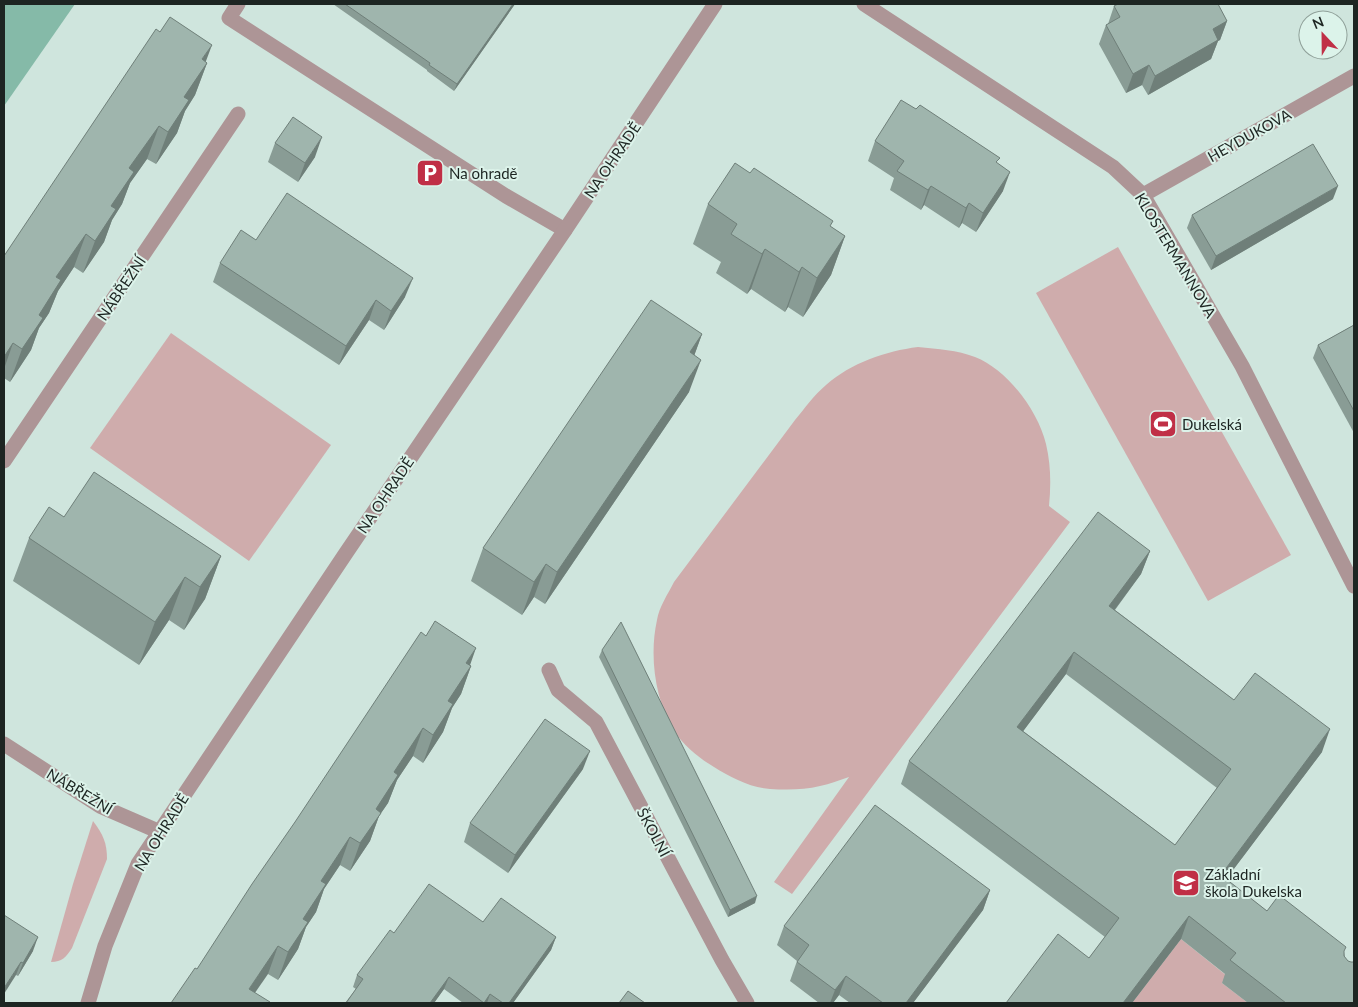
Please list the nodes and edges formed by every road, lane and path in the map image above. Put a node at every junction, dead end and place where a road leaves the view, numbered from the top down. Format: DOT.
graph roads {
  1 [pos="238,4"];
  2 [pos="864,4"];
  3 [pos="711,5"];
  4 [pos="1354,76"];
  5 [pos="238,114"];
  6 [pos="1143,195"];
  7 [pos="565,230"];
  8 [pos="4,461"];
  9 [pos="1354,586"];
  10 [pos="548,670"];
  11 [pos="4,744"];
  12 [pos="160,832"];
  13 [pos="88,1003"];
  14 [pos="747,1003"];
  1 -- 7 [label="street"];
  2 -- 6 [label="street, KLOSTERMANNOVA"];
  3 -- 7 [label="street, NA OHRADĚ"];
  4 -- 6 [label="street, HEYDUKOVA"];
  5 -- 8 [label="street, NÁBŘEŽNÍ"];
  6 -- 9 [label="street, KLOSTERMANNOVA"];
  7 -- 12 [label="street, NA OHRADĚ"];
  10 -- 14 [label="street, ŠKOLNÍ"];
  11 -- 12 [label="street, NÁBŘEŽNÍ"];
  12 -- 13 [label="street, NA OHRADĚ"];
}
